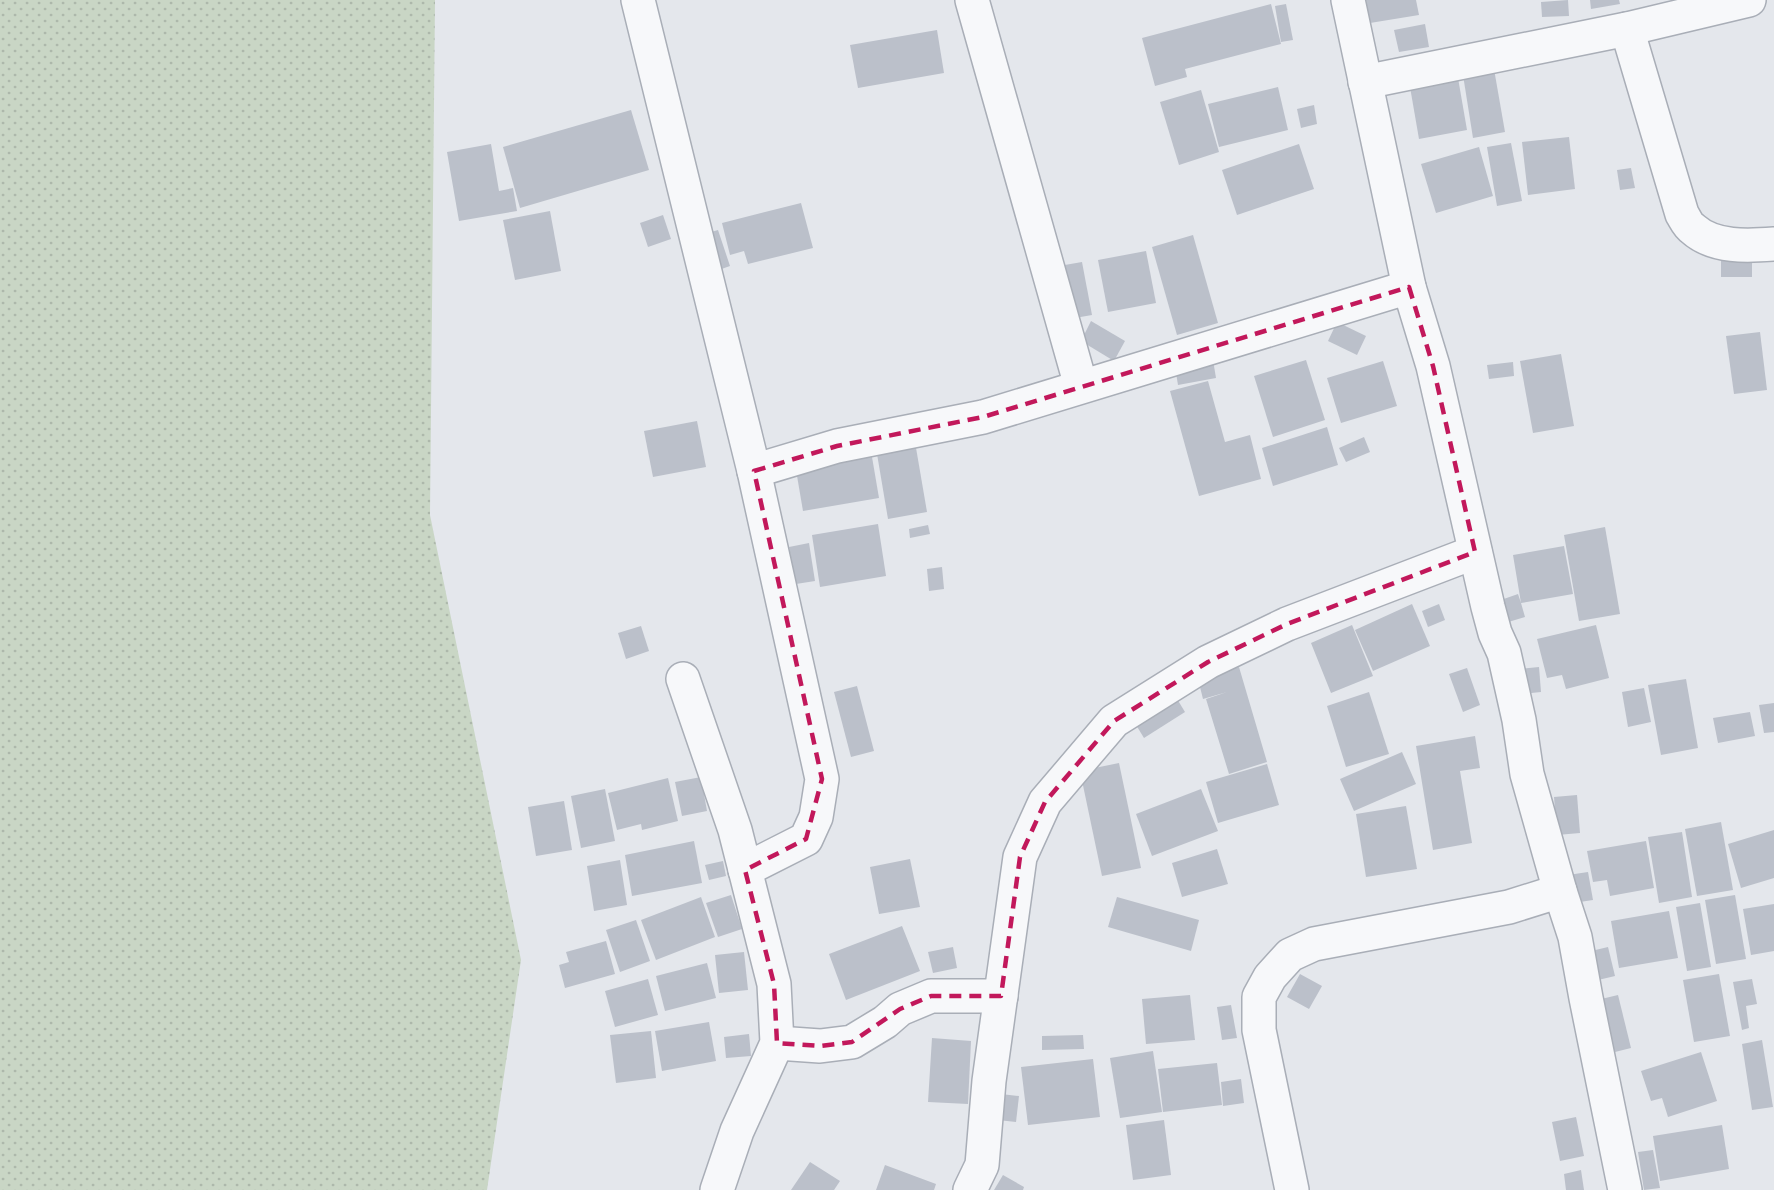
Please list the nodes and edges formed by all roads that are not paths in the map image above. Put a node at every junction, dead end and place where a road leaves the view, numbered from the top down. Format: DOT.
graph roads {
  1 [pos="638,0"];
  2 [pos="972,0"];
  3 [pos="1348,0"];
  4 [pos="1749,0"];
  5 [pos="1627,29"];
  6 [pos="1365,82"];
  7 [pos="1774,244"];
  8 [pos="1409,287"];
  9 [pos="1081,386"];
  10 [pos="754,471"];
  11 [pos="1475,552"];
  12 [pos="683,679"];
  13 [pos="745,870"];
  14 [pos="1560,891"];
  15 [pos="1001,996"];
  16 [pos="777,1042"];
  17 [pos="717,1190"];
  18 [pos="969,1190"];
  19 [pos="1292,1190"];
  20 [pos="1625,1190"];
  1 -- 10 [label="street"];
  2 -- 9 [label="street"];
  3 -- 6 [label="street"];
  4 -- 5 [label="street"];
  5 -- 6 [label="street"];
  5 -- 7 [label="street"];
  6 -- 8 [label="street"];
  8 -- 9 [label="street"];
  8 -- 11 [label="street"];
  9 -- 10 [label="street"];
  10 -- 13 [label="street"];
  11 -- 14 [label="street"];
  11 -- 15 [label="street"];
  12 -- 13 [label="street"];
  13 -- 16 [label="street"];
  14 -- 19 [label="street"];
  14 -- 20 [label="street"];
  15 -- 16 [label="street"];
  15 -- 18 [label="street"];
  16 -- 17 [label="street"];
}
